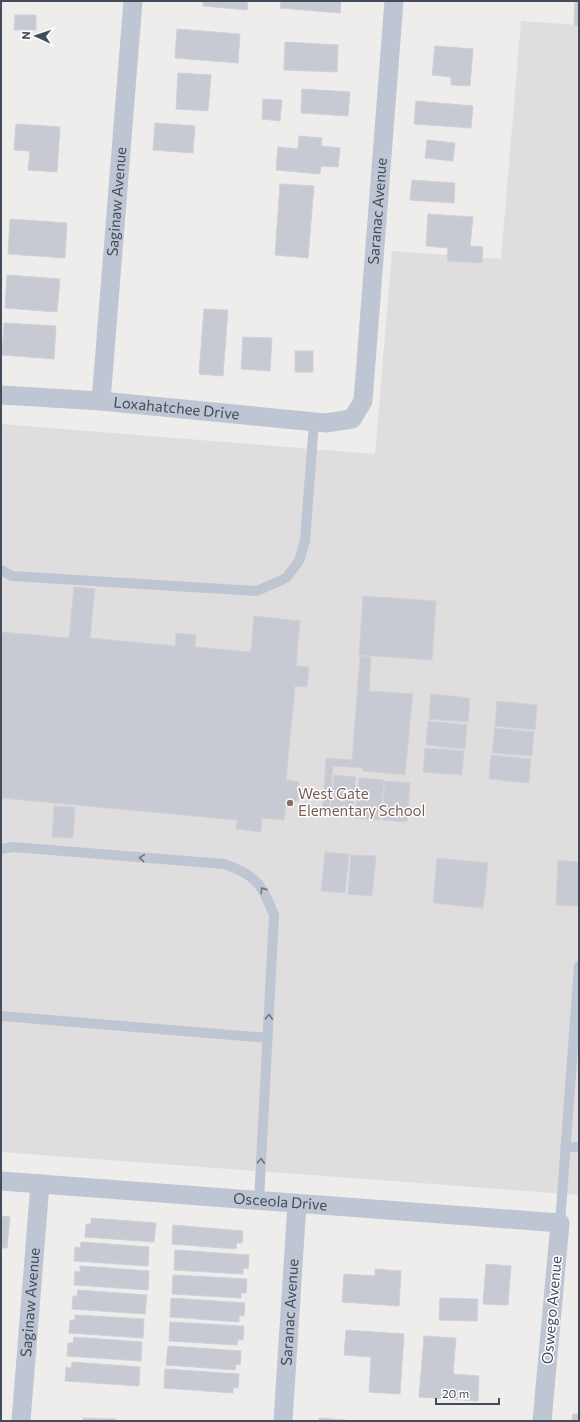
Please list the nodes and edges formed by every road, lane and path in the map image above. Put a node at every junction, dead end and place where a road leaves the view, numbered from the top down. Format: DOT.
graph roads {
  1 [pos="133,1"];
  2 [pos="394,1"];
  3 [pos="1,395"];
  4 [pos="101,401"];
  5 [pos="352,419"];
  6 [pos="314,422"];
  7 [pos="1,570"];
  8 [pos="1,849"];
  9 [pos="579,966"];
  10 [pos="1,1016"];
  11 [pos="268,1038"];
  12 [pos="566,1147"];
  13 [pos="579,1147"];
  14 [pos="1,1181"];
  15 [pos="40,1184"];
  16 [pos="259,1200"];
  17 [pos="297,1204"];
  18 [pos="560,1223"];
  19 [pos="21,1421"];
  20 [pos="283,1421"];
  21 [pos="542,1421"];
  1 -- 4 [label="street, Saginaw Avenue"];
  2 -- 5 [label="street, Saranac Avenue"];
  3 -- 4 [label="street, Loxahatchee Drive"];
  4 -- 6 [label="street, Loxahatchee Drive"];
  5 -- 6 [label="street, Loxahatchee Drive"];
  6 -- 7 [label="lane"];
  11 -- 8 [label="lane, one-way"];
  9 -- 12 [label="lane"];
  10 -- 11 [label="lane"];
  16 -- 11 [label="lane, one-way"];
  12 -- 13 [label="lane"];
  12 -- 18 [label="lane"];
  14 -- 15 [label="street, Osceola Drive"];
  15 -- 16 [label="street, Osceola Drive"];
  15 -- 19 [label="street, Saginaw Avenue"];
  16 -- 17 [label="street, Osceola Drive"];
  17 -- 18 [label="street, Osceola Drive"];
  17 -- 20 [label="street, Saranac Avenue"];
  18 -- 21 [label="street, Oswego Avenue"];
}
